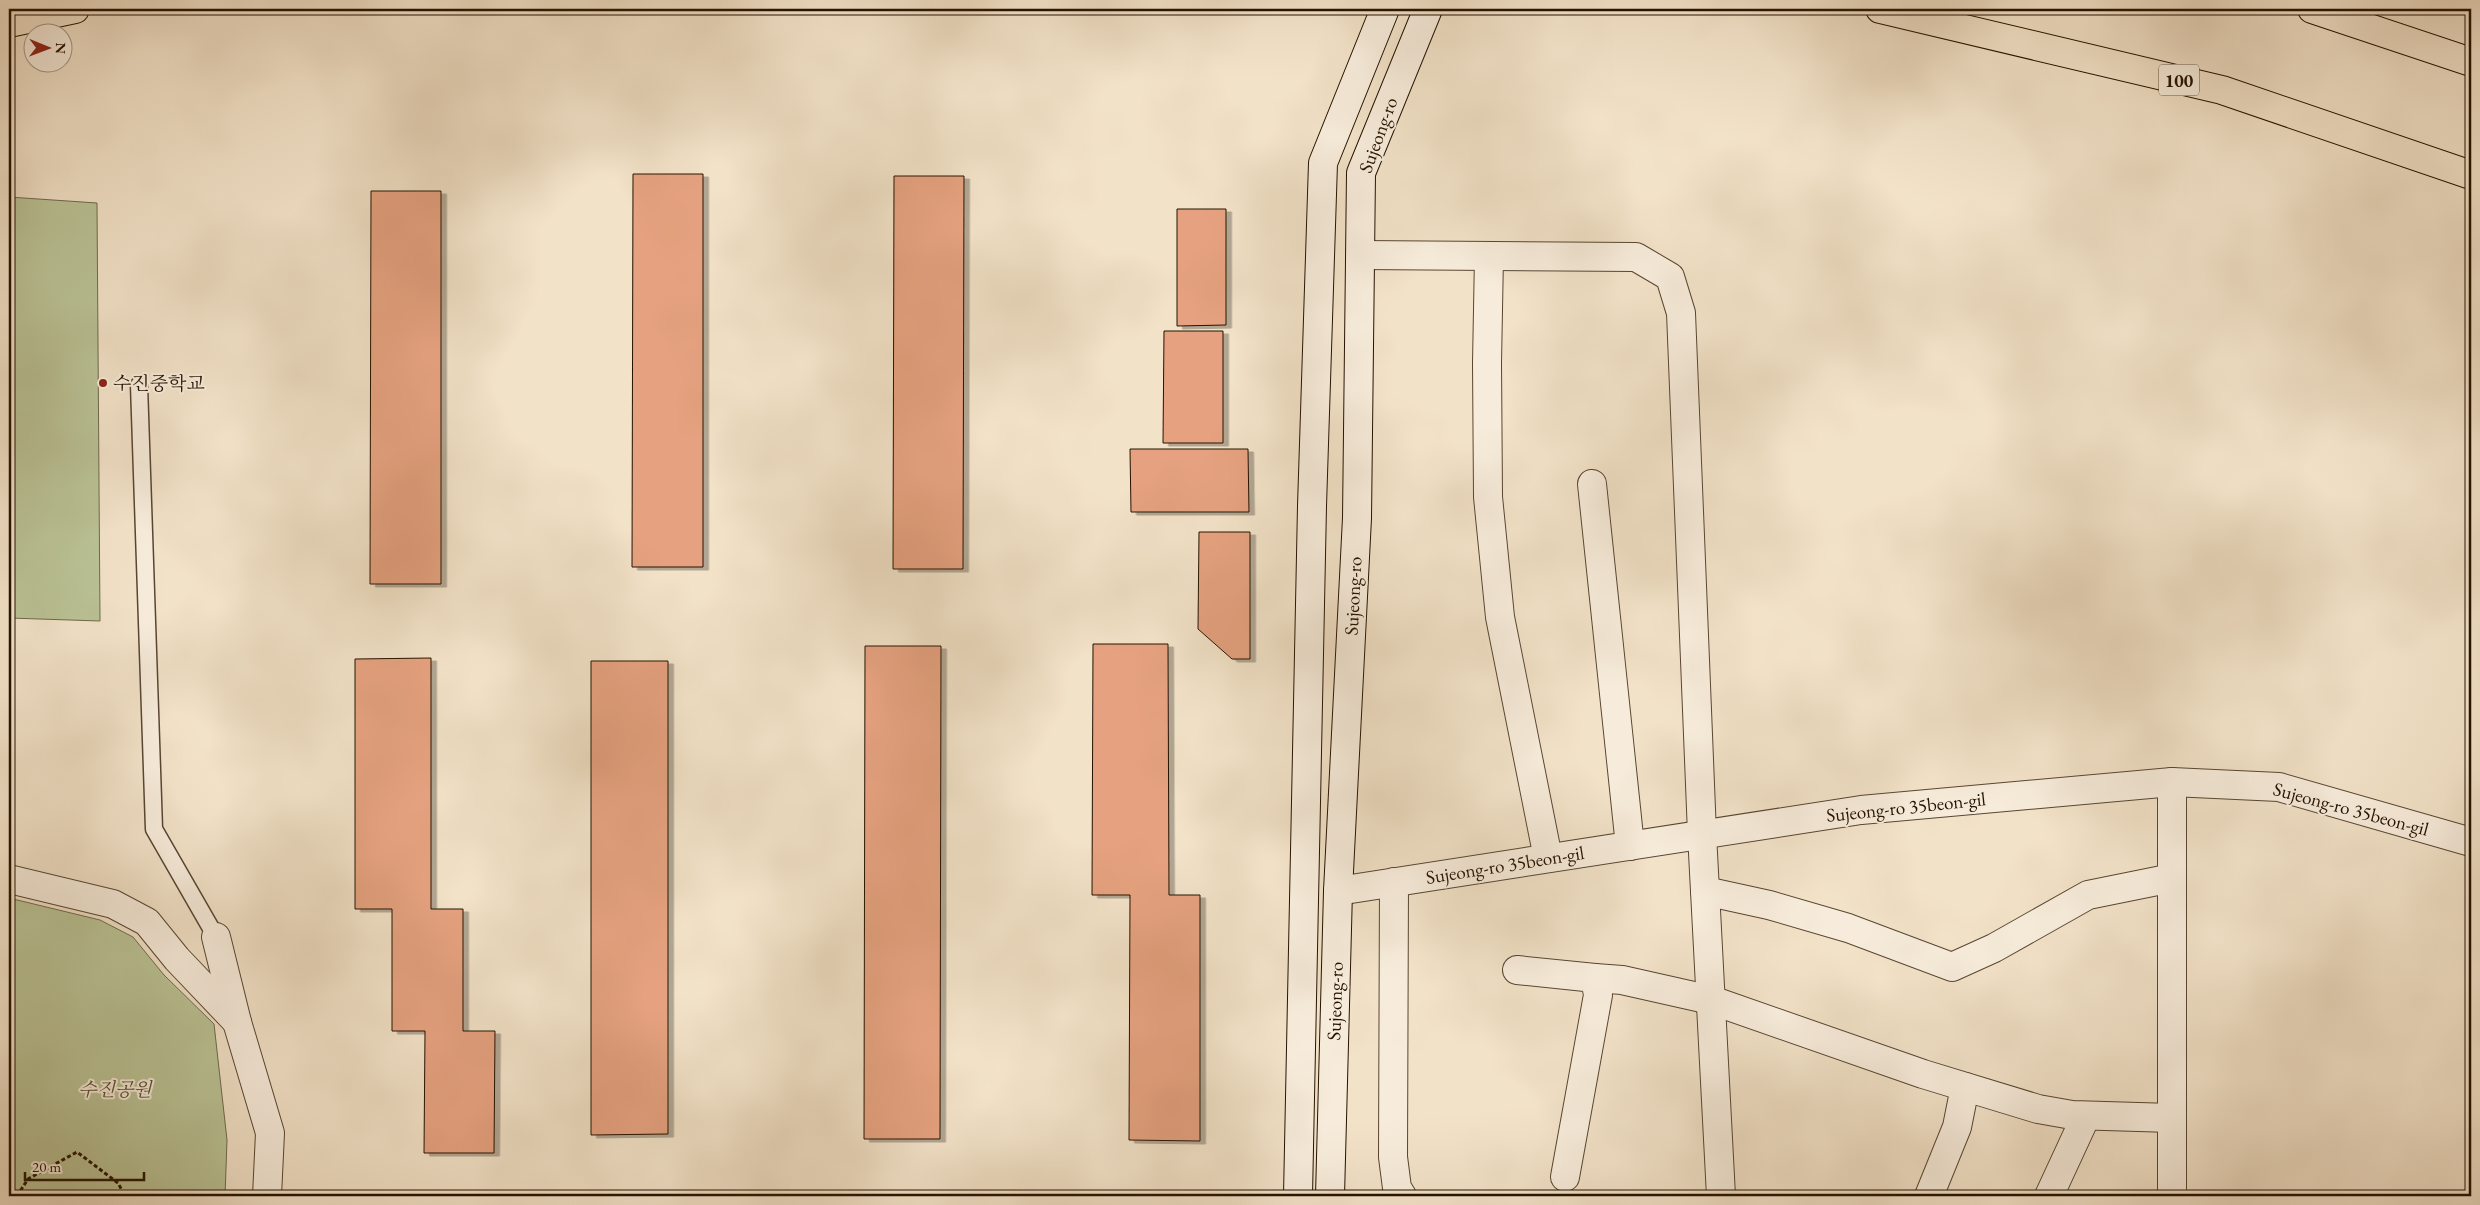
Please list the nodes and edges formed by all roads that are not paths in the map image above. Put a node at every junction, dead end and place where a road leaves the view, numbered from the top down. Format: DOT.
graph roads {
  1 [pos="75,9"];
  2 [pos="1385,9"];
  3 [pos="1428,9"];
  4 [pos="1880,9"];
  5 [pos="2312,9"];
  6 [pos="9,23"];
  7 [pos="2471,62"];
  8 [pos="2471,176"];
  9 [pos="1361,255"];
  10 [pos="1489,256"];
  11 [pos="139,385"];
  12 [pos="1592,484"];
  13 [pos="2172,782"];
  14 [pos="1702,834"];
  15 [pos="2471,842"];
  16 [pos="1630,846"];
  17 [pos="1548,858"];
  18 [pos="2172,878"];
  19 [pos="9,879"];
  20 [pos="1394,882"];
  21 [pos="1338,891"];
  22 [pos="1705,891"];
  23 [pos="216,937"];
  24 [pos="1516,970"];
  25 [pos="1595,978"];
  26 [pos="1711,1000"];
  27 [pos="237,1022"];
  28 [pos="1965,1087"];
  29 [pos="2086,1116"];
  30 [pos="2172,1118"];
  31 [pos="1565,1177"];
  32 [pos="267,1196"];
  33 [pos="1298,1196"];
  34 [pos="1330,1196"];
  35 [pos="1402,1196"];
  36 [pos="1721,1196"];
  37 [pos="1929,1196"];
  38 [pos="2049,1196"];
  39 [pos="2172,1196"];
  1 -- 6 [label="highway"];
  2 -- 33 [label="street, Sujeong-ro"];
  3 -- 9 [label="street, Sujeong-ro"];
  4 -- 8 [label="highway, 100"];
  5 -- 7 [label="highway"];
  9 -- 10 [label="street"];
  9 -- 21 [label="street, Sujeong-ro"];
  10 -- 14 [label="street"];
  10 -- 17 [label="street"];
  11 -- 23 [label="lane"];
  12 -- 16 [label="street"];
  13 -- 14 [label="street, Sujeong-ro 35beon-gil"];
  13 -- 15 [label="street, Sujeong-ro 35beon-gil"];
  13 -- 18 [label="street"];
  14 -- 16 [label="street, Sujeong-ro 35beon-gil"];
  14 -- 22 [label="street"];
  16 -- 17 [label="street, Sujeong-ro 35beon-gil"];
  17 -- 20 [label="street, Sujeong-ro 35beon-gil"];
  18 -- 22 [label="street"];
  18 -- 30 [label="street"];
  19 -- 27 [label="street"];
  20 -- 21 [label="street, Sujeong-ro 35beon-gil"];
  20 -- 35 [label="street"];
  21 -- 34 [label="street, Sujeong-ro"];
  22 -- 26 [label="street"];
  23 -- 27 [label="street"];
  24 -- 25 [label="street"];
  25 -- 26 [label="street"];
  25 -- 31 [label="street"];
  26 -- 28 [label="street"];
  26 -- 36 [label="street"];
  27 -- 32 [label="street"];
  28 -- 29 [label="street"];
  28 -- 37 [label="street"];
  29 -- 30 [label="street"];
  29 -- 38 [label="street"];
  30 -- 39 [label="street"];
}
